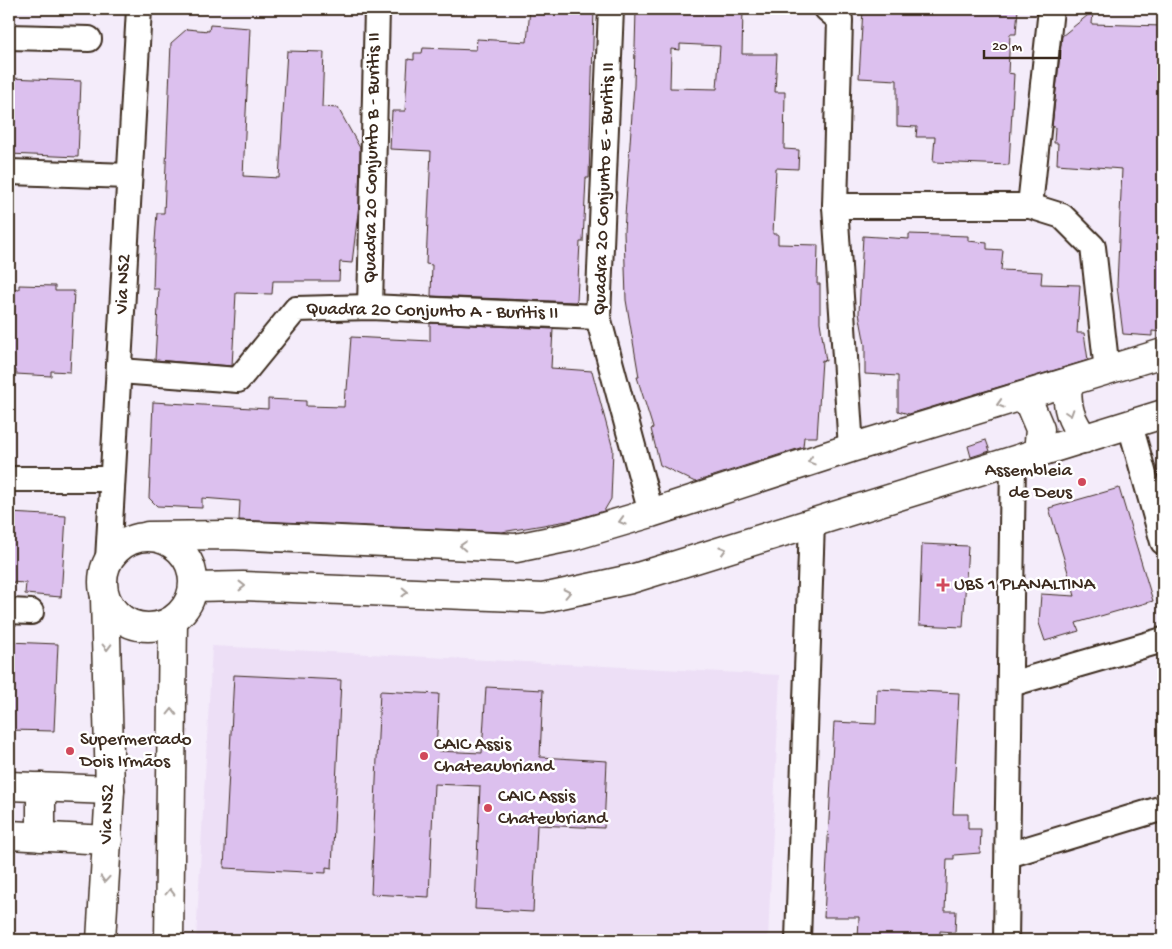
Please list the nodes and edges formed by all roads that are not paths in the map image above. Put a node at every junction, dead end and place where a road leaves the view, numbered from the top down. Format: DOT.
graph roads {
  1 [pos="139,9"];
  2 [pos="377,9"];
  3 [pos="611,9"];
  4 [pos="826,9"];
  5 [pos="1051,9"];
  6 [pos="9,37"];
  7 [pos="89,39"];
  8 [pos="9,172"];
  9 [pos="129,176"];
  10 [pos="835,206"];
  11 [pos="1030,206"];
  12 [pos="370,307"];
  13 [pos="598,317"];
  14 [pos="1163,353"];
  15 [pos="120,371"];
  16 [pos="1107,371"];
  17 [pos="1067,384"];
  18 [pos="1026,396"];
  19 [pos="1163,414"];
  20 [pos="1130,424"];
  21 [pos="1084,439"];
  22 [pos="851,448"];
  23 [pos="1026,458"];
  24 [pos="9,479"];
  25 [pos="111,479"];
  26 [pos="651,513"];
  27 [pos="812,522"];
  28 [pos="148,536"];
  29 [pos="1163,542"];
  30 [pos="108,560"];
  31 [pos="194,587"];
  32 [pos="105,598"];
  33 [pos="173,620"];
  34 [pos="1163,640"];
  35 [pos="1011,684"];
  36 [pos="9,786"];
  37 [pos="41,787"];
  38 [pos="110,790"];
  39 [pos="1163,808"];
  40 [pos="9,835"];
  41 [pos="41,836"];
  42 [pos="108,840"];
  43 [pos="1008,855"];
  44 [pos="102,940"];
  45 [pos="169,940"];
  46 [pos="798,940"];
  47 [pos="1006,940"];
  1 -- 9 [label="street, Via NS2"];
  2 -- 12 [label="street, Quadra 20 Conjunto B - Buritis II"];
  3 -- 13 [label="street, Quadra 20 Conjunto E - Buritis II"];
  4 -- 10 [label="street"];
  5 -- 11 [label="street"];
  6 -- 7 [label="street"];
  8 -- 9 [label="street"];
  9 -- 15 [label="street, Via NS2"];
  10 -- 11 [label="street"];
  10 -- 22 [label="street"];
  11 -- 16 [label="street"];
  12 -- 13 [label="street, Quadra 20 Conjunto A - Buritis II"];
  12 -- 15 [label="street, Quadra 20 Conjunto A - Buritis II"];
  13 -- 26 [label="street, Quadra 20 Conjunto E - Buritis II"];
  14 -- 16 [label="street"];
  15 -- 25 [label="street, Via NS2"];
  16 -- 17 [label="street"];
  17 -- 18 [label="street"];
  17 -- 21 [label="street, one-way"];
  18 -- 22 [label="street, one-way"];
  18 -- 23 [label="street"];
  19 -- 20 [label="street"];
  20 -- 21 [label="street"];
  20 -- 29 [label="street"];
  21 -- 23 [label="street"];
  22 -- 26 [label="street, one-way"];
  23 -- 27 [label="street"];
  23 -- 35 [label="street"];
  24 -- 25 [label="street"];
  25 -- 30 [label="street, Via NS2"];
  26 -- 28 [label="street, one-way"];
  31 -- 27 [label="street, one-way"];
  27 -- 46 [label="street"];
  28 -- 30 [label="street"];
  28 -- 31 [label="street"];
  30 -- 32 [label="street"];
  31 -- 33 [label="street"];
  32 -- 33 [label="street"];
  32 -- 38 [label="street, Via NS2, one-way"];
  45 -- 33 [label="street, one-way"];
  34 -- 35 [label="street"];
  35 -- 43 [label="street"];
  36 -- 37 [label="street"];
  37 -- 38 [label="street"];
  37 -- 41 [label="street"];
  38 -- 42 [label="street, Via NS2"];
  39 -- 43 [label="street"];
  40 -- 41 [label="street"];
  41 -- 42 [label="street"];
  42 -- 44 [label="street, Via NS2, one-way"];
  43 -- 47 [label="street"];
}
